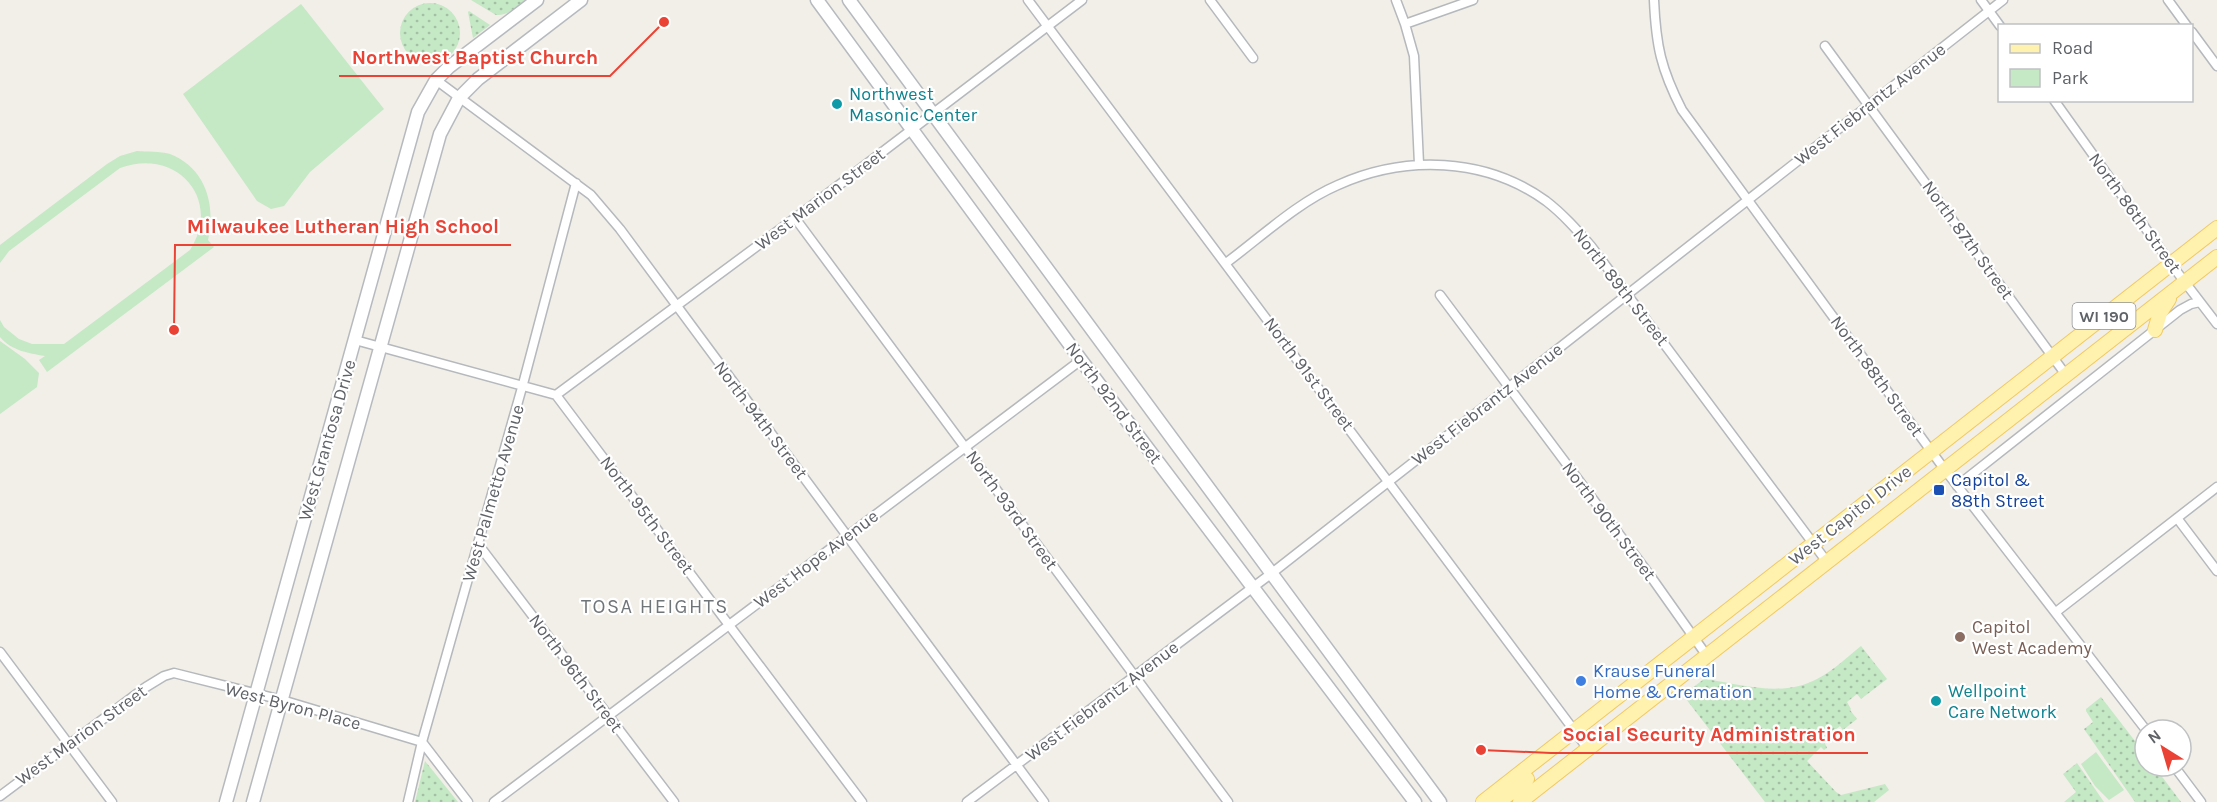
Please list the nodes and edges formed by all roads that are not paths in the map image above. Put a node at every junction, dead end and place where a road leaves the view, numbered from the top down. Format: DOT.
graph roads {
  1 [pos="537,0"];
  2 [pos="581,0"];
  3 [pos="817,0"];
  4 [pos="849,0"];
  5 [pos="1028,0"];
  6 [pos="1082,0"];
  7 [pos="1210,0"];
  8 [pos="1396,0"];
  9 [pos="1473,0"];
  10 [pos="1654,0"];
  11 [pos="1981,0"];
  12 [pos="2002,0"];
  13 [pos="2168,0"];
  14 [pos="1989,11"];
  15 [pos="1405,24"];
  16 [pos="1999,24"];
  17 [pos="2186,24"];
  18 [pos="1048,26"];
  19 [pos="2193,33"];
  20 [pos="1825,46"];
  21 [pos="1253,58"];
  22 [pos="2217,66"];
  23 [pos="436,80"];
  24 [pos="459,98"];
  25 [pos="2055,102"];
  26 [pos="1868,106"];
  27 [pos="933,112"];
  28 [pos="912,129"];
  29 [pos="1419,164"];
  30 [pos="576,183"];
  31 [pos="1748,200"];
  32 [pos="795,218"];
  33 [pos="2217,228"];
  34 [pos="2217,257"];
  35 [pos="1226,263"];
  36 [pos="2171,264"];
  37 [pos="2185,282"];
  38 [pos="2174,291"];
  39 [pos="1628,294"];
  40 [pos="1440,295"];
  41 [pos="2200,302"];
  42 [pos="676,307"];
  43 [pos="2217,324"];
  44 [pos="2155,330"];
  45 [pos="356,340"];
  46 [pos="381,347"];
  47 [pos="2053,357"];
  48 [pos="1081,360"];
  49 [pos="2066,375"];
  50 [pos="523,384"];
  51 [pos="1509,387"];
  52 [pos="556,395"];
  53 [pos="965,447"];
  54 [pos="1931,451"];
  55 [pos="1945,470"];
  56 [pos="1389,481"];
  57 [pos="1957,486"];
  58 [pos="2217,487"];
  59 [pos="2177,518"];
  60 [pos="847,536"];
  61 [pos="1814,543"];
  62 [pos="478,544"];
  63 [pos="1827,562"];
  64 [pos="2217,571"];
  65 [pos="1272,573"];
  66 [pos="1253,587"];
  67 [pos="2056,612"];
  68 [pos="730,625"];
  69 [pos="1694,637"];
  70 [pos="0,652"];
  71 [pos="1707,656"];
  72 [pos="164,676"];
  73 [pos="1134,677"];
  74 [pos="255,694"];
  75 [pos="282,700"];
  76 [pos="609,716"];
  77 [pos="2137,718"];
  78 [pos="1575,730"];
  79 [pos="422,742"];
  80 [pos="69,745"];
  81 [pos="1588,748"];
  82 [pos="1017,765"];
  83 [pos="1530,765"];
  84 [pos="2183,778"];
  85 [pos="0,796"];
  86 [pos="112,802"];
  87 [pos="226,802"];
  88 [pos="253,802"];
  89 [pos="408,802"];
  90 [pos="468,802"];
  91 [pos="494,802"];
  92 [pos="674,802"];
  93 [pos="862,802"];
  94 [pos="967,802"];
  95 [pos="1044,802"];
  96 [pos="1228,802"];
  97 [pos="1415,802"];
  98 [pos="1440,802"];
  99 [pos="1483,802"];
  100 [pos="1499,802"];
  101 [pos="1520,802"];
  102 [pos="2201,802"];
  1 -- 23 [label="main road, West Grantosa Drive"];
  2 -- 24 [label="main road, West Grantosa Drive"];
  3 -- 28 [label="main road, North 92nd Street"];
  4 -- 27 [label="main road, North 92nd Street"];
  5 -- 18 [label="street, North 91st Street"];
  6 -- 18 [label="street, West Marion Street"];
  7 -- 21 [label="street"];
  8 -- 15 [label="street"];
  9 -- 15 [label="street"];
  10 -- 31 [label="street, North 88th Street"];
  11 -- 14 [label="street"];
  12 -- 14 [label="street, West Fiebrantz Avenue"];
  13 -- 17 [label="street"];
  14 -- 16 [label="street"];
  14 -- 26 [label="street, West Fiebrantz Avenue"];
  15 -- 29 [label="street"];
  18 -- 27 [label="street, West Marion Street"];
  18 -- 35 [label="street, North 91st Street"];
  19 -- 22 [label="street"];
  20 -- 26 [label="street, North 87th Street"];
  23 -- 24 [label="street, North 94th Street"];
  23 -- 45 [label="main road, West Grantosa Drive"];
  24 -- 30 [label="street, North 94th Street"];
  24 -- 46 [label="main road, West Grantosa Drive"];
  25 -- 36 [label="street, North 86th Street"];
  26 -- 31 [label="street, West Fiebrantz Avenue"];
  26 -- 47 [label="street, North 87th Street"];
  27 -- 28 [label="street, West Marion Street"];
  27 -- 65 [label="main road, North 92nd Street"];
  28 -- 32 [label="street, West Marion Street"];
  28 -- 48 [label="main road, North 92nd Street"];
  29 -- 35 [label="street"];
  29 -- 39 [label="street, North 89th Street"];
  30 -- 42 [label="street, North 94th Street"];
  30 -- 50 [label="street, West Palmetto Avenue"];
  31 -- 39 [label="street, West Fiebrantz Avenue"];
  31 -- 54 [label="street, North 88th Street"];
  32 -- 42 [label="street, West Marion Street"];
  32 -- 53 [label="street, North 93rd Street"];
  33 -- 36 [label="main road, West Capitol Drive / WI 190"];
  34 -- 37 [label="main road, West Capitol Drive / WI 190"];
  35 -- 56 [label="street, North 91st Street"];
  36 -- 37 [label="street, North 86th Street"];
  36 -- 47 [label="main road, West Capitol Drive / WI 190"];
  37 -- 38 [label="main road, West Capitol Drive / WI 190"];
  37 -- 41 [label="street, North 86th Street"];
  38 -- 44 [label="main road"];
  38 -- 49 [label="main road, West Capitol Drive / WI 190"];
  39 -- 51 [label="street, West Fiebrantz Avenue"];
  39 -- 61 [label="street, North 89th Street"];
  40 -- 51 [label="street, North 90th Street"];
  41 -- 43 [label="street, North 86th Street"];
  41 -- 44 [label="street"];
  42 -- 52 [label="street, West Marion Street"];
  42 -- 60 [label="street, North 94th Street"];
  44 -- 57 [label="street"];
  45 -- 46 [label="street"];
  45 -- 74 [label="main road, West Grantosa Drive"];
  46 -- 50 [label="street"];
  46 -- 75 [label="main road, West Grantosa Drive"];
  47 -- 49 [label="street, North 87th Street"];
  47 -- 54 [label="main road, West Capitol Drive / WI 190"];
  48 -- 53 [label="street, West Hope Avenue"];
  48 -- 66 [label="main road, North 92nd Street"];
  49 -- 55 [label="main road, West Capitol Drive / WI 190"];
  50 -- 52 [label="street"];
  50 -- 62 [label="street, West Palmetto Avenue"];
  51 -- 56 [label="street, West Fiebrantz Avenue"];
  51 -- 69 [label="street, North 90th Street"];
  52 -- 68 [label="street, North 95th Street"];
  53 -- 60 [label="street, West Hope Avenue"];
  53 -- 73 [label="street, North 93rd Street"];
  54 -- 55 [label="street, North 88th Street"];
  54 -- 61 [label="main road, West Capitol Drive / WI 190"];
  55 -- 57 [label="street, North 88th Street"];
  55 -- 63 [label="main road, West Capitol Drive / WI 190"];
  56 -- 65 [label="street, West Fiebrantz Avenue"];
  56 -- 78 [label="street, North 91st Street"];
  57 -- 67 [label="street, North 88th Street"];
  58 -- 59 [label="street"];
  59 -- 64 [label="street"];
  59 -- 67 [label="street"];
  60 -- 68 [label="street, West Hope Avenue"];
  60 -- 82 [label="street, North 94th Street"];
  61 -- 63 [label="street, North 89th Street"];
  61 -- 69 [label="main road, West Capitol Drive / WI 190"];
  62 -- 76 [label="street, North 96th Street"];
  62 -- 79 [label="street, West Palmetto Avenue"];
  63 -- 71 [label="main road, West Capitol Drive / WI 190"];
  65 -- 66 [label="street, West Fiebrantz Avenue"];
  65 -- 98 [label="main road, North 92nd Street"];
  66 -- 73 [label="street, West Fiebrantz Avenue"];
  66 -- 97 [label="main road, North 92nd Street"];
  67 -- 77 [label="street, North 88th Street"];
  68 -- 76 [label="street, West Hope Avenue"];
  68 -- 93 [label="street, North 95th Street"];
  69 -- 71 [label="street, North 90th Street"];
  69 -- 78 [label="main road, West Capitol Drive / WI 190"];
  70 -- 80 [label="street"];
  71 -- 81 [label="main road, West Capitol Drive / WI 190"];
  72 -- 74 [label="street, West Byron Place"];
  72 -- 80 [label="street, West Marion Street"];
  73 -- 82 [label="street, West Fiebrantz Avenue"];
  73 -- 96 [label="street, North 93rd Street"];
  74 -- 75 [label="street, West Byron Place"];
  74 -- 87 [label="main road, West Grantosa Drive"];
  75 -- 79 [label="street, West Byron Place"];
  75 -- 88 [label="main road, West Grantosa Drive"];
  76 -- 91 [label="street, West Hope Avenue"];
  76 -- 92 [label="street, North 96th Street"];
  78 -- 81 [label="street, North 91st Street"];
  78 -- 83 [label="main road, West Capitol Drive / WI 190"];
  79 -- 89 [label="street, West Palmetto Avenue"];
  79 -- 90 [label="street"];
  80 -- 85 [label="street, West Marion Street"];
  80 -- 86 [label="street"];
  81 -- 101 [label="main road, West Capitol Drive / WI 190"];
  82 -- 94 [label="street, West Fiebrantz Avenue"];
  82 -- 95 [label="street, North 94th Street"];
  83 -- 99 [label="main road, West Capitol Drive / WI 190"];
  83 -- 100 [label="main road"];
  84 -- 102 [label="street"];
}
